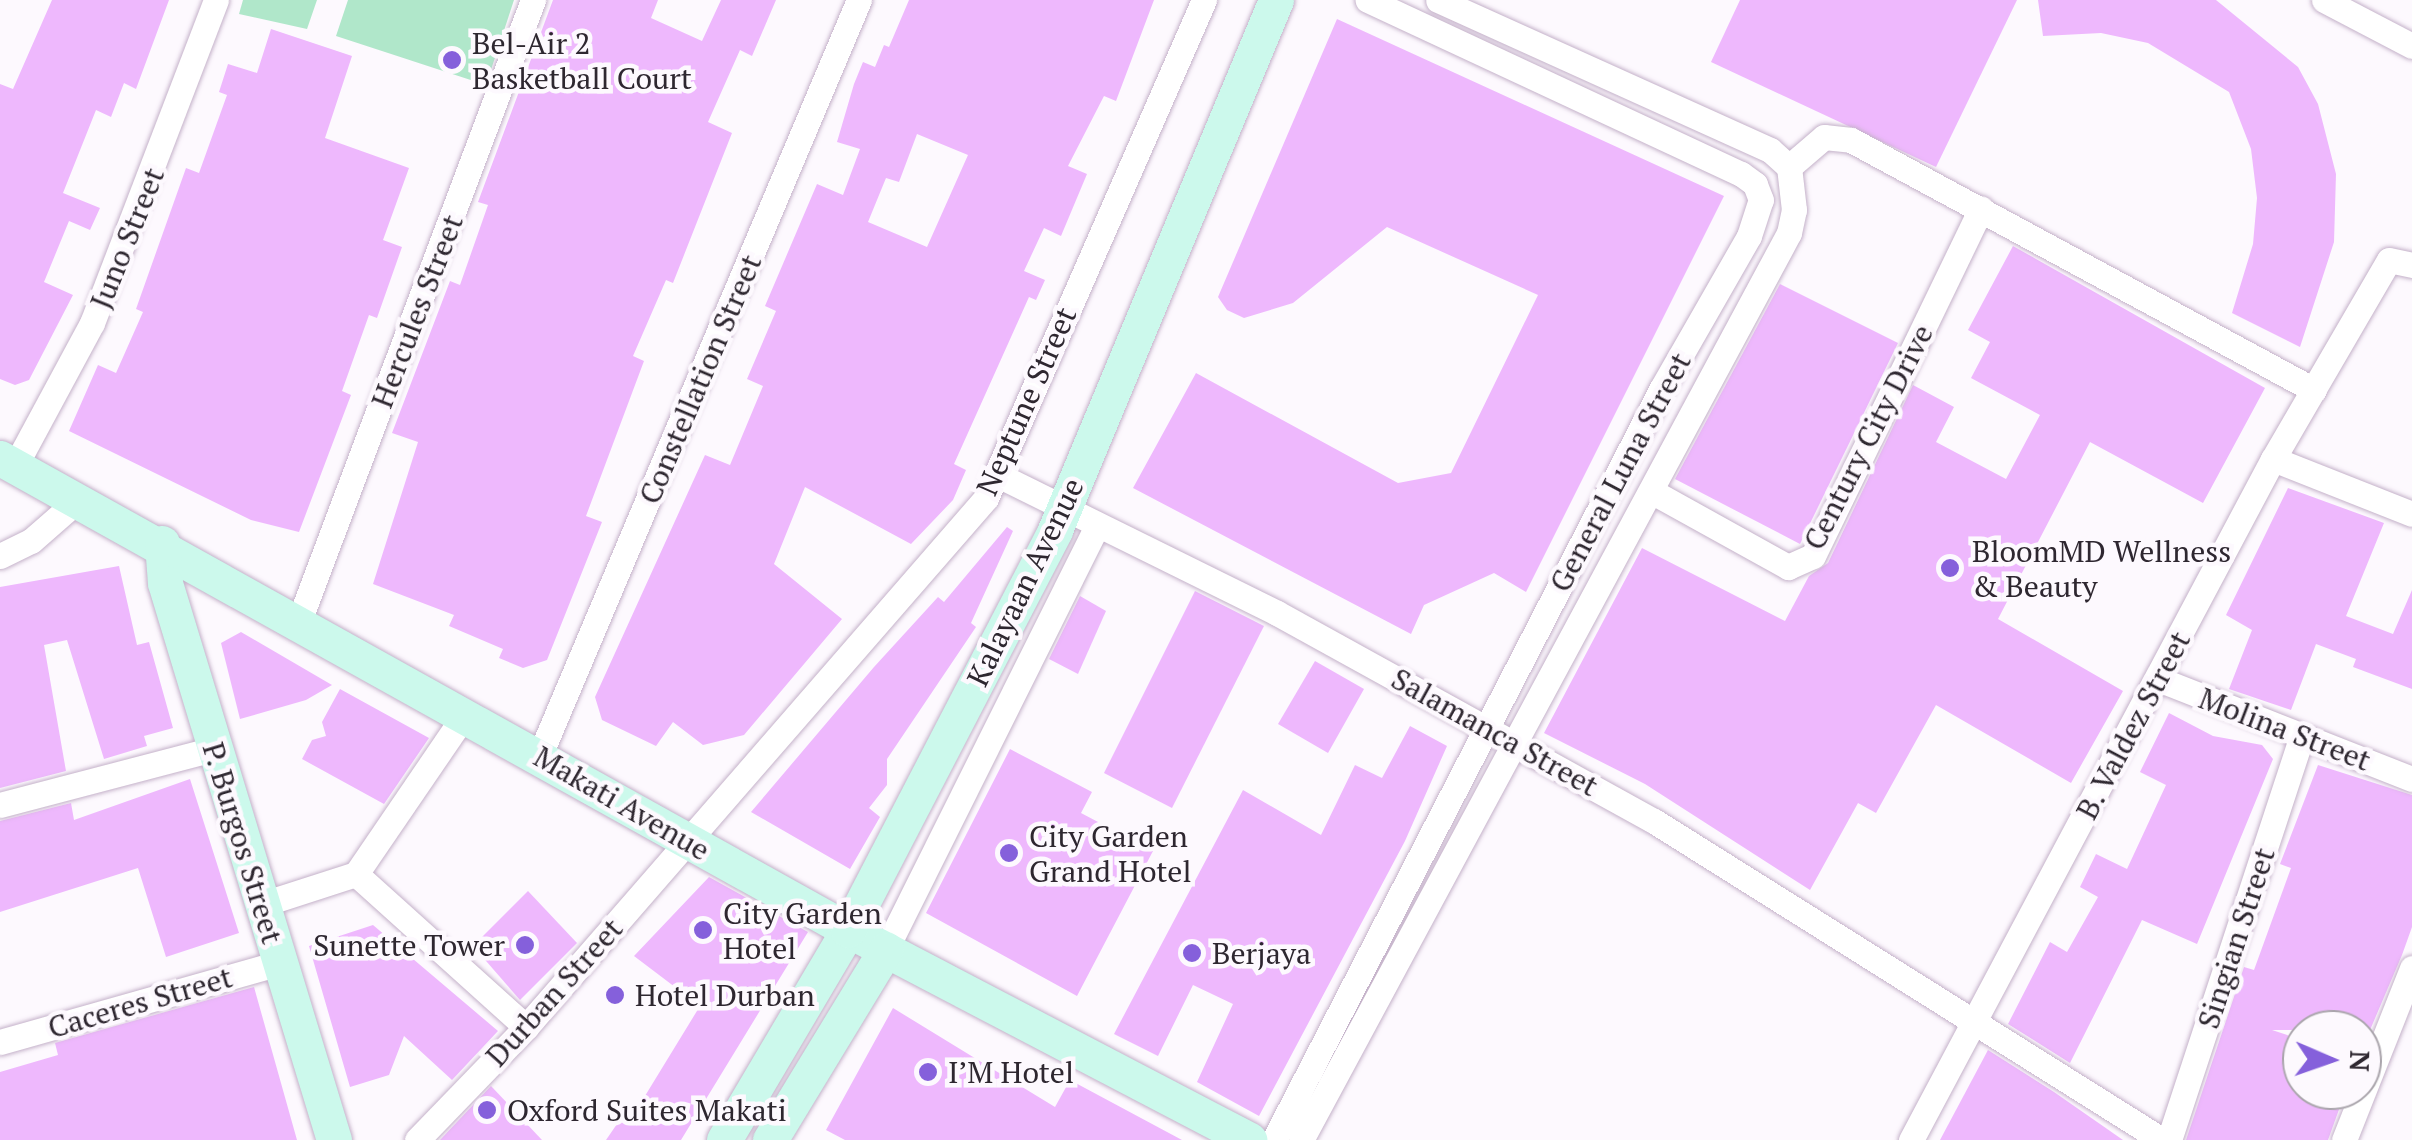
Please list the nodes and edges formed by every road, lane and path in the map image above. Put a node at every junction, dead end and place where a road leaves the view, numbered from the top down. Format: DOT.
graph roads {
  1 [pos="216,0"];
  2 [pos="533,0"];
  3 [pos="859,0"];
  4 [pos="1204,0"];
  5 [pos="1276,0"];
  6 [pos="1368,0"];
  7 [pos="1438,0"];
  8 [pos="2324,0"];
  9 [pos="2412,46"];
  10 [pos="1548,50"];
  11 [pos="1536,78"];
  12 [pos="1790,167"];
  13 [pos="1982,208"];
  14 [pos="2400,263"];
  15 [pos="2314,390"];
  16 [pos="2273,460"];
  17 [pos="7,462"];
  18 [pos="996,474"];
  19 [pos="1651,491"];
  20 [pos="79,498"];
  21 [pos="1064,508"];
  22 [pos="2412,514"];
  23 [pos="1097,526"];
  24 [pos="1588,531"];
  25 [pos="162,543"];
  26 [pos="1621,548"];
  27 [pos="0,556"];
  28 [pos="299,620"];
  29 [pos="2158,680"];
  30 [pos="465,714"];
  31 [pos="1488,727"];
  32 [pos="2302,736"];
  33 [pos="1517,743"];
  34 [pos="214,750"];
  35 [pos="539,756"];
  36 [pos="2412,779"];
  37 [pos="0,805"];
  38 [pos="688,841"];
  39 [pos="356,874"];
  40 [pos="263,904"];
  41 [pos="848,930"];
  42 [pos="886,949"];
  43 [pos="280,963"];
  44 [pos="2412,968"];
  45 [pos="1978,1020"];
  46 [pos="526,1027"];
  47 [pos="0,1042"];
  48 [pos="781,1137"];
  49 [pos="334,1140"];
  50 [pos="417,1140"];
  51 [pos="724,1140"];
  52 [pos="1249,1140"];
  53 [pos="1274,1140"];
  54 [pos="1301,1140"];
  55 [pos="1911,1140"];
  56 [pos="2162,1140"];
  57 [pos="2170,1140"];
  58 [pos="2344,1140"];
  1 -- 17 [label="street, Juno Street"];
  2 -- 28 [label="street, Hercules Street"];
  3 -- 35 [label="street, Constellation Street"];
  4 -- 18 [label="street, Neptune Street"];
  5 -- 21 [label="main road, Kalayaan Avenue"];
  6 -- 11 [label="street, General Luna Street"];
  7 -- 10 [label="street"];
  8 -- 9 [label="street"];
  10 -- 11 [label="street"];
  10 -- 12 [label="street"];
  11 -- 24 [label="street, General Luna Street"];
  12 -- 13 [label="street"];
  12 -- 19 [label="street, General Luna Street"];
  13 -- 15 [label="street"];
  13 -- 19 [label="street, Century City Drive"];
  14 -- 15 [label="street, B. Valdez Street"];
  15 -- 16 [label="street, B. Valdez Street"];
  16 -- 22 [label="street"];
  16 -- 29 [label="street, B. Valdez Street"];
  17 -- 20 [label="main road, Makati Avenue"];
  18 -- 21 [label="street, Salamanca Street"];
  18 -- 38 [label="street, Neptune Street"];
  19 -- 26 [label="street, General Luna Street"];
  20 -- 25 [label="main road, Makati Avenue"];
  20 -- 27 [label="street"];
  21 -- 23 [label="street, Salamanca Street"];
  21 -- 41 [label="main road, Kalayaan Avenue"];
  23 -- 31 [label="street, Salamanca Street"];
  23 -- 42 [label="street, Kalayaan Avenue"];
  24 -- 26 [label="street"];
  24 -- 31 [label="street, General Luna Street"];
  25 -- 28 [label="main road, Makati Avenue"];
  25 -- 34 [label="main road, P. Burgos Street"];
  26 -- 33 [label="street, General Luna Street"];
  28 -- 30 [label="main road, Makati Avenue"];
  29 -- 32 [label="street, Molina Street"];
  29 -- 45 [label="street, B. Valdez Street"];
  30 -- 35 [label="main road, Makati Avenue"];
  30 -- 39 [label="street"];
  31 -- 33 [label="street, Salamanca Street"];
  31 -- 53 [label="street, General Luna Street"];
  32 -- 36 [label="street, Molina Street"];
  32 -- 57 [label="street, Singian Street"];
  33 -- 45 [label="street, Salamanca Street"];
  33 -- 54 [label="street, General Luna Street"];
  34 -- 37 [label="street"];
  34 -- 40 [label="main road, P. Burgos Street"];
  35 -- 38 [label="main road, Makati Avenue"];
  38 -- 41 [label="main road, Makati Avenue"];
  38 -- 46 [label="street, Durban Street"];
  39 -- 40 [label="street"];
  39 -- 46 [label="street"];
  40 -- 43 [label="main road, P. Burgos Street"];
  41 -- 42 [label="main road, Makati Avenue"];
  41 -- 51 [label="main road, Kalayaan Avenue"];
  42 -- 48 [label="main road, Kalayaan Avenue"];
  42 -- 52 [label="main road, Makati Avenue"];
  43 -- 47 [label="street, Caceres Street"];
  43 -- 49 [label="main road, P. Burgos Street"];
  44 -- 58 [label="street"];
  45 -- 55 [label="street, B. Valdez Street"];
  45 -- 56 [label="street, Salamanca Street"];
  46 -- 50 [label="street, Durban Street"];
}
